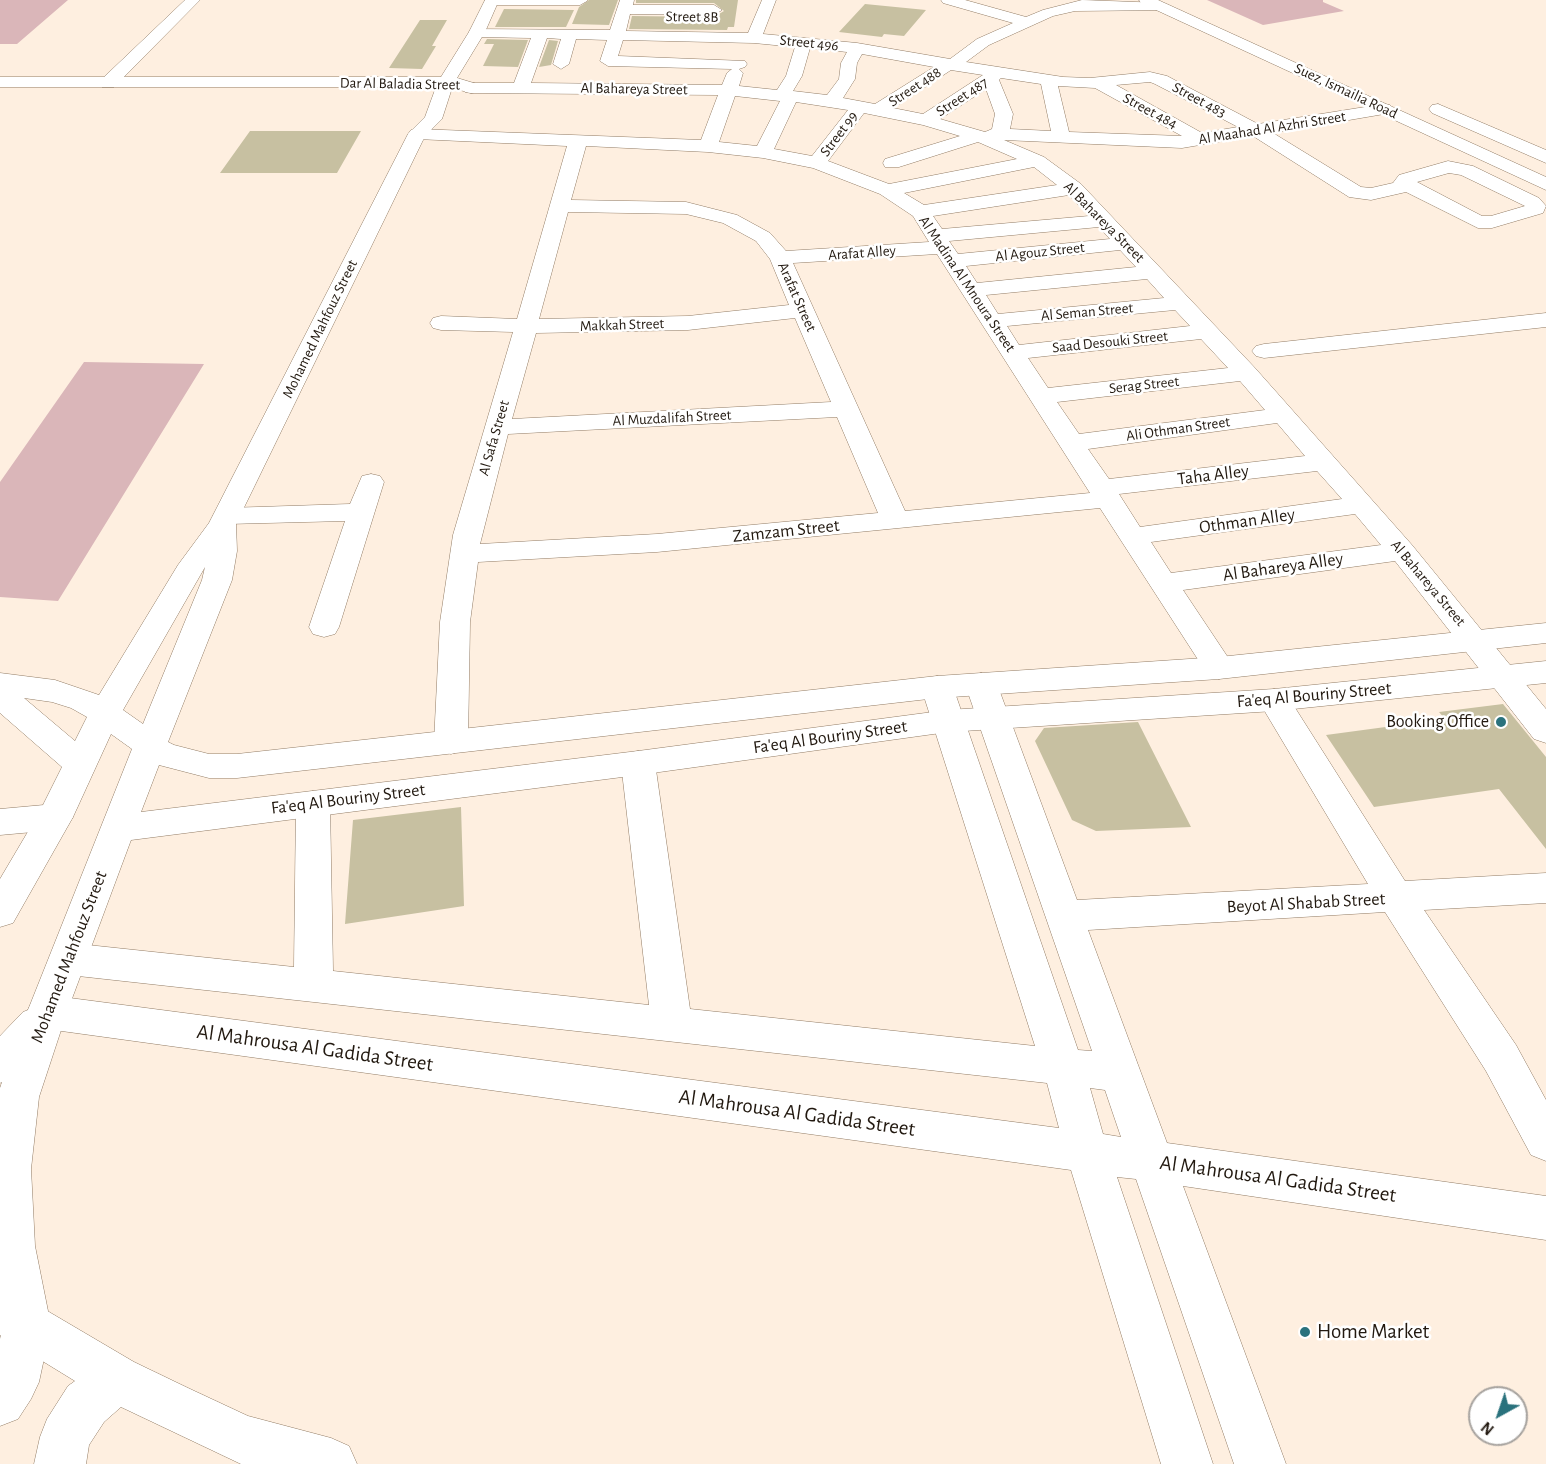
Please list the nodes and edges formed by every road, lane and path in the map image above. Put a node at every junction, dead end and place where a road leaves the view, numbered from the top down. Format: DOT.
graph roads {
  1 [pos="193,0"];
  2 [pos="769,0"];
  3 [pos="948,0"];
  4 [pos="1100,0"];
  5 [pos="1146,0"];
  6 [pos="488,1"];
  7 [pos="545,2"];
  8 [pos="580,2"];
  9 [pos="668,5"];
  10 [pos="1073,7"];
  11 [pos="1162,7"];
  12 [pos="625,8"];
  13 [pos="713,9"];
  14 [pos="686,17"];
  15 [pos="762,19"];
  16 [pos="172,20"];
  17 [pos="195,21"];
  18 [pos="1027,21"];
  19 [pos="477,32"];
  20 [pos="535,33"];
  21 [pos="568,34"];
  22 [pos="616,35"];
  23 [pos="681,36"];
  24 [pos="752,38"];
  25 [pos="804,42"];
  26 [pos="857,48"];
  27 [pos="459,49"];
  28 [pos="905,56"];
  29 [pos="532,57"];
  30 [pos="610,57"];
  31 [pos="676,58"];
  32 [pos="741,59"];
  33 [pos="951,64"];
  34 [pos="154,66"];
  35 [pos="887,69"];
  36 [pos="994,75"];
  37 [pos="1138,77"];
  38 [pos="1048,80"];
  39 [pos="0,82"];
  40 [pos="1098,82"];
  41 [pos="108,83"];
  42 [pos="139,83"];
  43 [pos="437,87"];
  44 [pos="265,88"];
  45 [pos="471,88"];
  46 [pos="521,88"];
  47 [pos="600,89"];
  48 [pos="669,90"];
  49 [pos="728,90"];
  50 [pos="0,92"];
  51 [pos="787,95"];
  52 [pos="832,101"];
  53 [pos="1418,101"];
  54 [pos="870,107"];
  55 [pos="1384,109"];
  56 [pos="914,123"];
  57 [pos="1257,131"];
  58 [pos="417,134"];
  59 [pos="981,134"];
  60 [pos="1061,137"];
  61 [pos="1201,140"];
  62 [pos="578,141"];
  63 [pos="1159,142"];
  64 [pos="708,146"];
  65 [pos="763,152"];
  66 [pos="1102,157"];
  67 [pos="1546,157"];
  68 [pos="875,160"];
  69 [pos="817,163"];
  70 [pos="1069,164"];
  71 [pos="1042,165"];
  72 [pos="1542,182"];
  73 [pos="1406,186"];
  74 [pos="1074,188"];
  75 [pos="1504,189"];
  76 [pos="887,190"];
  77 [pos="560,206"];
  78 [pos="920,212"];
  79 [pos="1106,220"];
  80 [pos="1127,243"];
  81 [pos="944,248"];
  82 [pos="780,258"];
  83 [pos="1153,272"];
  84 [pos="972,290"];
  85 [pos="1182,303"];
  86 [pos="802,310"];
  87 [pos="1546,320"];
  88 [pos="992,321"];
  89 [pos="441,323"];
  90 [pos="526,326"];
  91 [pos="1208,331"];
  92 [pos="1264,351"];
  93 [pos="1013,353"];
  94 [pos="1246,373"];
  95 [pos="1041,396"];
  96 [pos="846,409"];
  97 [pos="1283,415"];
  98 [pos="497,428"];
  99 [pos="1073,443"];
  100 [pos="1324,462"];
  101 [pos="370,482"];
  102 [pos="1105,494"];
  103 [pos="1362,505"];
  104 [pos="360,512"];
  105 [pos="224,520"];
  106 [pos="896,520"];
  107 [pos="1133,536"];
  108 [pos="1402,551"];
  109 [pos="464,554"];
  110 [pos="1163,583"];
  111 [pos="324,627"];
  112 [pos="1546,633"];
  113 [pos="1474,639"];
  114 [pos="1219,668"];
  115 [pos="1546,672"];
  116 [pos="1501,677"];
  117 [pos="0,684"];
  118 [pos="0,695"];
  119 [pos="1274,700"];
  120 [pos="987,701"];
  121 [pos="943,704"];
  122 [pos="105,713"];
  123 [pos="1546,731"];
  124 [pos="451,742"];
  125 [pos="150,746"];
  126 [pos="638,763"];
  127 [pos="80,764"];
  128 [pos="313,804"];
  129 [pos="55,817"];
  130 [pos="0,822"];
  131 [pos="117,828"];
  132 [pos="10,880"];
  133 [pos="1546,888"];
  134 [pos="1396,898"];
  135 [pos="0,912"];
  136 [pos="1065,916"];
  137 [pos="69,959"];
  138 [pos="314,986"];
  139 [pos="47,1012"];
  140 [pos="672,1024"];
  141 [pos="0,1065"];
  142 [pos="1063,1067"];
  143 [pos="1121,1073"];
  144 [pos="1546,1140"];
  145 [pos="1087,1153"];
  146 [pos="1152,1161"];
  147 [pos="1546,1218"];
  148 [pos="14,1316"];
  149 [pos="117,1380"];
  150 [pos="0,1401"];
  151 [pos="60,1464"];
  152 [pos="331,1464"];
  153 [pos="1186,1464"];
  154 [pos="1260,1464"];
  1 -- 16 [label="street"];
  2 -- 15 [label="street"];
  3 -- 18 [label="street"];
  4 -- 10 [label="street"];
  5 -- 11 [label="street, Suez, Ismailia Road"];
  6 -- 7 [label="street"];
  6 -- 19 [label="street, Mohamed Mahfouz Street"];
  6 -- 27 [label="street, Mohamed Mahfouz Street"];
  7 -- 8 [label="street"];
  7 -- 20 [label="street"];
  8 -- 21 [label="street"];
  9 -- 12 [label="street"];
  9 -- 13 [label="street"];
  10 -- 11 [label="street"];
  10 -- 18 [label="street, Street 488"];
  11 -- 55 [label="street, Suez, Ismailia Road"];
  12 -- 14 [label="street, Street 8B"];
  12 -- 22 [label="street"];
  13 -- 14 [label="street, Street 8B"];
  13 -- 15 [label="street, Street 8B"];
  14 -- 23 [label="street"];
  15 -- 24 [label="street"];
  16 -- 17 [label="street"];
  16 -- 41 [label="street"];
  18 -- 33 [label="street, Street 488"];
  19 -- 20 [label="street, Street 496"];
  19 -- 27 [label="street, Mohamed Mahfouz Street"];
  20 -- 21 [label="street, Street 496"];
  20 -- 29 [label="street"];
  21 -- 22 [label="street, Street 496"];
  21 -- 29 [label="street"];
  22 -- 23 [label="street, Street 496"];
  22 -- 30 [label="street"];
  23 -- 24 [label="street, Street 496"];
  23 -- 31 [label="street"];
  24 -- 25 [label="street, Street 496"];
  24 -- 32 [label="street"];
  25 -- 26 [label="street, Street 496"];
  25 -- 51 [label="street"];
  26 -- 28 [label="street, Street 496"];
  26 -- 52 [label="street"];
  27 -- 43 [label="street, Mohamed Mahfouz Street"];
  28 -- 33 [label="street, Street 496"];
  28 -- 35 [label="street"];
  29 -- 46 [label="street"];
  30 -- 31 [label="street"];
  30 -- 47 [label="street"];
  31 -- 32 [label="street"];
  31 -- 48 [label="street"];
  32 -- 49 [label="street"];
  33 -- 36 [label="street, Street 496"];
  33 -- 54 [label="street, Street 488"];
  34 -- 42 [label="street"];
  36 -- 38 [label="street, Street 496"];
  36 -- 56 [label="street, Street 487"];
  36 -- 59 [label="street"];
  37 -- 40 [label="street, Street 496"];
  37 -- 57 [label="street, Street 483"];
  38 -- 40 [label="street, Street 496"];
  38 -- 60 [label="street"];
  39 -- 41 [label="street, Dar Al Baladia Street"];
  40 -- 61 [label="street, Street 484"];
  41 -- 42 [label="street, Dar Al Baladia Street"];
  42 -- 44 [label="street, Dar Al Baladia Street"];
  43 -- 44 [label="street, Dar Al Baladia Street"];
  43 -- 45 [label="street, Dar Al Baladia Street"];
  43 -- 58 [label="street, Mohamed Mahfouz Street"];
  44 -- 50 [label="street, Dar Al Baladia Street"];
  45 -- 46 [label="street, Al Bahareya Street"];
  46 -- 47 [label="street, Al Bahareya Street"];
  47 -- 48 [label="street, Al Bahareya Street"];
  48 -- 49 [label="street, Al Bahareya Street"];
  49 -- 51 [label="street, Al Bahareya Street"];
  49 -- 64 [label="street"];
  51 -- 52 [label="street, Al Bahareya Street"];
  51 -- 65 [label="street"];
  52 -- 54 [label="street, Al Bahareya Street"];
  53 -- 67 [label="street, Suez, Ismailia Road"];
  54 -- 56 [label="street, Al Bahareya Street"];
  54 -- 69 [label="street, Street 99"];
  55 -- 57 [label="street, Al Maahad Al Azhri Street"];
  55 -- 72 [label="street, Suez, Ismailia Road"];
  56 -- 59 [label="street, Al Bahareya Street"];
  57 -- 61 [label="street, Al Maahad Al Azhri Street"];
  57 -- 73 [label="street, Street 483"];
  58 -- 62 [label="street, Al Madina Al Mnoura Street"];
  58 -- 105 [label="street, Mohamed Mahfouz Street"];
  59 -- 60 [label="street, Al Maahad Al Azhri Street"];
  59 -- 68 [label="street"];
  59 -- 71 [label="street, Al Bahareya Street"];
  60 -- 63 [label="street, Al Maahad Al Azhri Street"];
  61 -- 63 [label="street, Al Maahad Al Azhri Street"];
  62 -- 64 [label="street, Al Madina Al Mnoura Street"];
  62 -- 77 [label="street, Al Safa Street"];
  63 -- 66 [label="street, Al Maahad Al Azhri Street"];
  64 -- 65 [label="street, Al Madina Al Mnoura Street"];
  65 -- 69 [label="street, Al Madina Al Mnoura Street"];
  68 -- 69 [label="street, Al Madina Al Mnoura Street"];
  68 -- 76 [label="street, Al Madina Al Mnoura Street"];
  70 -- 71 [label="street"];
  71 -- 74 [label="street, Al Bahareya Street"];
  71 -- 76 [label="street"];
  72 -- 75 [label="street"];
  73 -- 75 [label="street, Street 483"];
  73 -- 75 [label="street"];
  74 -- 78 [label="street"];
  74 -- 79 [label="street, Al Bahareya Street"];
  76 -- 78 [label="street, Al Madina Al Mnoura Street"];
  77 -- 82 [label="street, Arafat Street"];
  77 -- 90 [label="street, Al Safa Street"];
  78 -- 81 [label="street, Al Madina Al Mnoura Street"];
  79 -- 80 [label="street, Al Bahareya Street"];
  79 -- 81 [label="street"];
  80 -- 81 [label="street, Al Agouz Street"];
  80 -- 83 [label="street, Al Bahareya Street"];
  81 -- 82 [label="street, Arafat Alley"];
  81 -- 84 [label="street, Al Madina Al Mnoura Street"];
  82 -- 86 [label="street, Arafat Street"];
  83 -- 84 [label="street"];
  83 -- 85 [label="street, Al Bahareya Street"];
  84 -- 88 [label="street, Al Madina Al Mnoura Street"];
  85 -- 88 [label="street, Al Seman Street"];
  85 -- 91 [label="street, Al Bahareya Street"];
  86 -- 90 [label="street, Makkah Street"];
  86 -- 96 [label="street, Arafat Street"];
  87 -- 92 [label="street"];
  88 -- 93 [label="street, Al Madina Al Mnoura Street"];
  89 -- 90 [label="street, Makkah Street"];
  90 -- 98 [label="street, Al Safa Street"];
  91 -- 93 [label="street, Saad Desouki Street"];
  91 -- 94 [label="street, Al Bahareya Street"];
  93 -- 95 [label="street, Al Madina Al Mnoura Street"];
  94 -- 95 [label="street, Serag Street"];
  94 -- 97 [label="street, Al Bahareya Street"];
  95 -- 99 [label="street, Al Madina Al Mnoura Street"];
  96 -- 98 [label="street, Al Muzdalifah Street"];
  96 -- 106 [label="street, Arafat Street"];
  97 -- 99 [label="street, Ali Othman Street"];
  97 -- 100 [label="street, Al Bahareya Street"];
  98 -- 109 [label="street, Al Safa Street"];
  99 -- 102 [label="street, Al Madina Al Mnoura Street"];
  100 -- 102 [label="street, Taha Alley"];
  100 -- 103 [label="street, Al Bahareya Street"];
  101 -- 104 [label="street"];
  102 -- 106 [label="street, Zamzam Street"];
  102 -- 107 [label="street, Al Madina Al Mnoura Street"];
  103 -- 107 [label="street, Othman Alley"];
  103 -- 108 [label="street, Al Bahareya Street"];
  104 -- 105 [label="street"];
  104 -- 111 [label="street"];
  105 -- 122 [label="street, Mohamed Mahfouz Street"];
  105 -- 125 [label="street, Mohamed Mahfouz Street"];
  106 -- 109 [label="street, Zamzam Street"];
  107 -- 110 [label="street, Al Madina Al Mnoura Street"];
  108 -- 110 [label="street, Al Bahareya Alley"];
  108 -- 113 [label="street, Al Bahareya Street"];
  109 -- 124 [label="street, Al Safa Street"];
  110 -- 114 [label="street, Al Madina Al Mnoura Street"];
  112 -- 113 [label="street, Fa'eq Al Bouriny Street"];
  113 -- 114 [label="street, Fa'eq Al Bouriny Street"];
  113 -- 116 [label="street, Al Bahareya Street"];
  114 -- 120 [label="street, Fa'eq Al Bouriny Street"];
  115 -- 116 [label="street, Fa'eq Al Bouriny Street"];
  116 -- 119 [label="street, Fa'eq Al Bouriny Street"];
  116 -- 123 [label="street, Al Bahareya Street"];
  117 -- 122 [label="street, Fa'eq Al Bouriny Street"];
  118 -- 127 [label="street"];
  119 -- 120 [label="street, Fa'eq Al Bouriny Street"];
  119 -- 134 [label="street"];
  120 -- 121 [label="street, Fa'eq Al Bouriny Street"];
  120 -- 136 [label="street"];
  121 -- 124 [label="street, Fa'eq Al Bouriny Street"];
  121 -- 126 [label="street, Fa'eq Al Bouriny Street"];
  121 -- 142 [label="street"];
  122 -- 125 [label="street, Fa'eq Al Bouriny Street"];
  122 -- 127 [label="street, Mohamed Mahfouz Street"];
  124 -- 125 [label="street, Fa'eq Al Bouriny Street"];
  125 -- 131 [label="street, Mohamed Mahfouz Street"];
  126 -- 128 [label="street, Fa'eq Al Bouriny Street"];
  126 -- 140 [label="street"];
  127 -- 129 [label="street, Mohamed Mahfouz Street"];
  128 -- 131 [label="street, Fa'eq Al Bouriny Street"];
  128 -- 138 [label="street"];
  129 -- 130 [label="street"];
  129 -- 132 [label="street, Mohamed Mahfouz Street"];
  131 -- 137 [label="street, Mohamed Mahfouz Street"];
  132 -- 135 [label="street, Mohamed Mahfouz Street"];
  133 -- 134 [label="street, Beyot Al Shabab Street"];
  134 -- 136 [label="street, Beyot Al Shabab Street"];
  134 -- 144 [label="street"];
  136 -- 143 [label="street"];
  137 -- 138 [label="street"];
  137 -- 139 [label="street, Mohamed Mahfouz Street"];
  138 -- 140 [label="street"];
  139 -- 141 [label="street"];
  139 -- 145 [label="street, Al Mahrousa Al Gadida Street"];
  139 -- 148 [label="street, Mohamed Mahfouz Street"];
  140 -- 142 [label="street"];
  142 -- 143 [label="street"];
  142 -- 145 [label="street"];
  143 -- 146 [label="street"];
  145 -- 146 [label="street, Al Mahrousa Al Gadida Street"];
  145 -- 153 [label="street"];
  146 -- 147 [label="street, Al Mahrousa Al Gadida Street"];
  146 -- 154 [label="street"];
  148 -- 149 [label="street"];
  148 -- 150 [label="street, Mohamed Mahfouz Street"];
  149 -- 151 [label="street"];
  149 -- 152 [label="street"];
}
